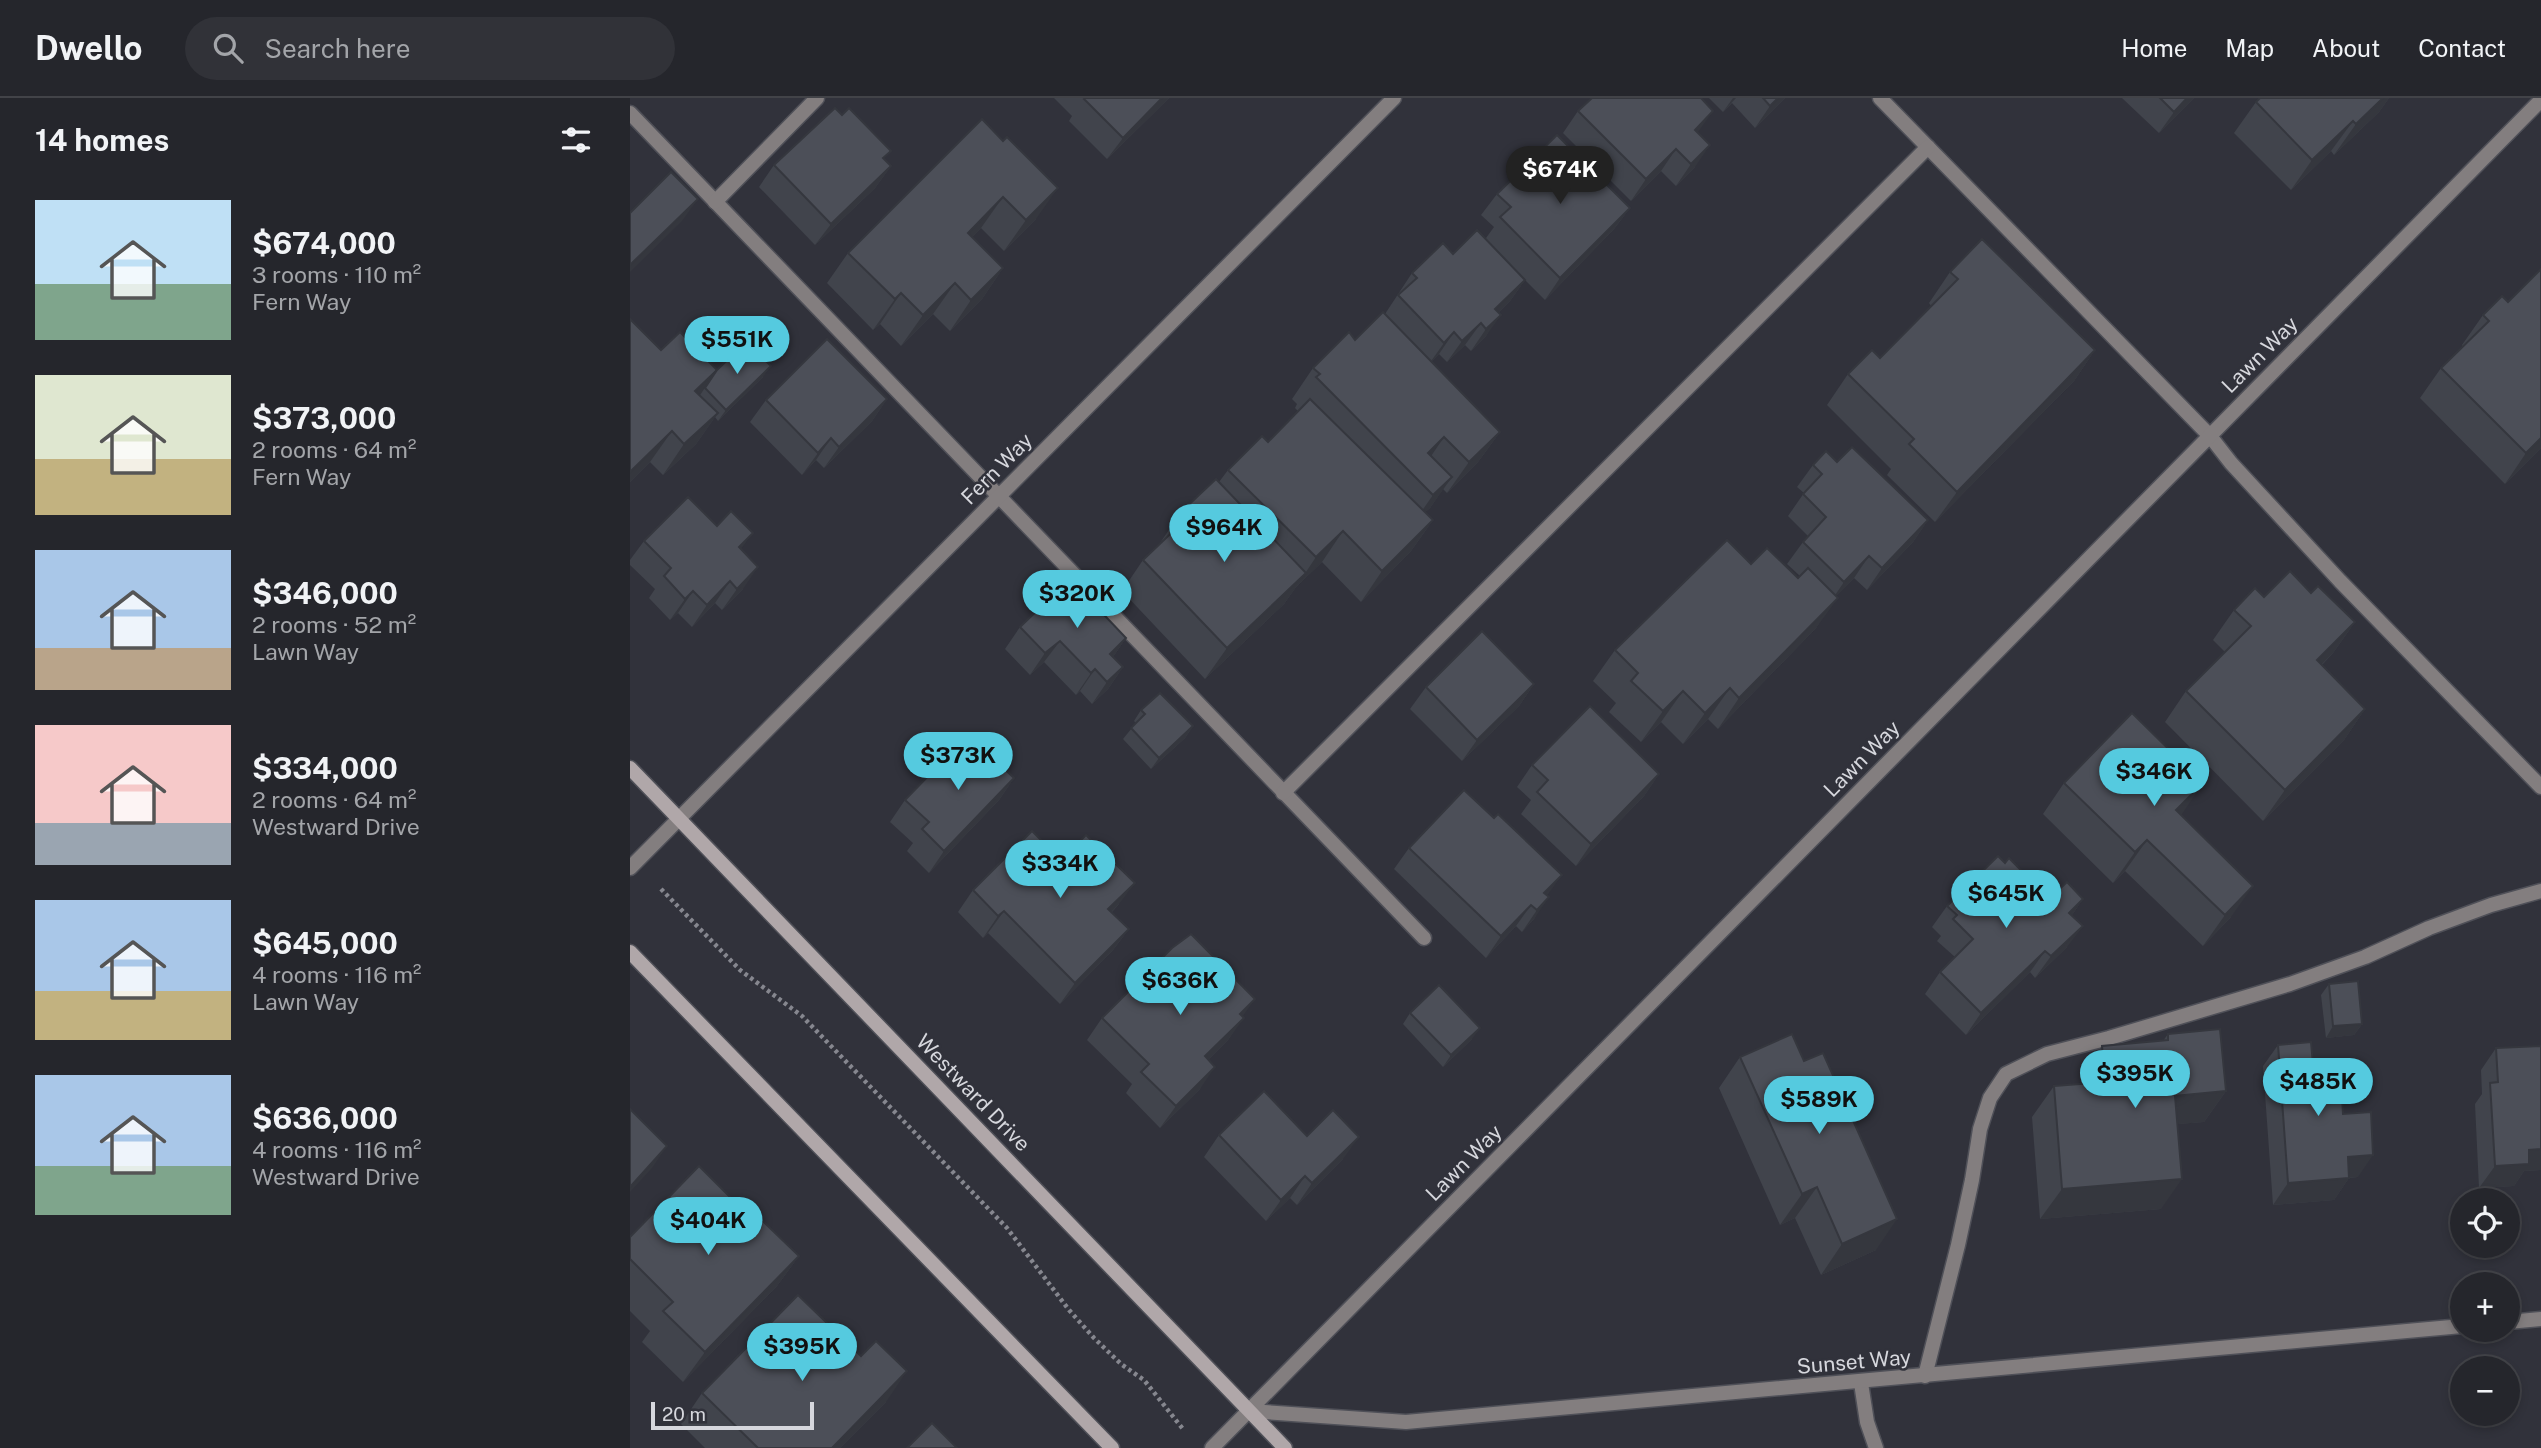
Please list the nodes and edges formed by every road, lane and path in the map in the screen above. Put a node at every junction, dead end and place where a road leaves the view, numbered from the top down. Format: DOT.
graph roads {
  1 [pos="817,98"];
  2 [pos="1394,98"];
  3 [pos="1880,98"];
  4 [pos="2541,100"];
  5 [pos="630,113"];
  6 [pos="1928,148"];
  7 [pos="715,202"];
  8 [pos="2210,436"];
  9 [pos="999,497"];
  10 [pos="630,768"];
  11 [pos="2541,787"];
  12 [pos="1283,793"];
  13 [pos="679,819"];
  14 [pos="630,868"];
  15 [pos="660,888"];
  16 [pos="2541,891"];
  17 [pos="1424,938"];
  18 [pos="630,952"];
  19 [pos="2541,1319"];
  20 [pos="2520,1321"];
  21 [pos="2450,1327"];
  22 [pos="1925,1376"];
  23 [pos="1861,1383"];
  24 [pos="1250,1411"];
  25 [pos="1190,1438"];
  26 [pos="1112,1448"];
  27 [pos="1212,1448"];
  28 [pos="1285,1448"];
  29 [pos="1876,1448"];
  1 -- 7 [label="street"];
  2 -- 9 [label="street, Fern Way"];
  3 -- 6 [label="street"];
  4 -- 8 [label="street, Lawn Way"];
  5 -- 7 [label="street"];
  6 -- 8 [label="street"];
  6 -- 12 [label="street"];
  7 -- 9 [label="street"];
  8 -- 11 [label="street"];
  8 -- 24 [label="street, Lawn Way"];
  9 -- 12 [label="street"];
  9 -- 13 [label="street, Fern Way"];
  10 -- 13 [label="street, Westward Drive"];
  12 -- 17 [label="street"];
  13 -- 14 [label="street, Fern Way"];
  13 -- 24 [label="street, Westward Drive"];
  15 -- 25 [label="path"];
  16 -- 22 [label="street"];
  18 -- 26 [label="street"];
  19 -- 20 [label="street"];
  21 -- 22 [label="street, Sunset Way"];
  22 -- 23 [label="street, Sunset Way"];
  23 -- 24 [label="street, Sunset Way"];
  23 -- 29 [label="street"];
  24 -- 27 [label="street, Lawn Way"];
  24 -- 28 [label="street, Westward Drive"];
}
